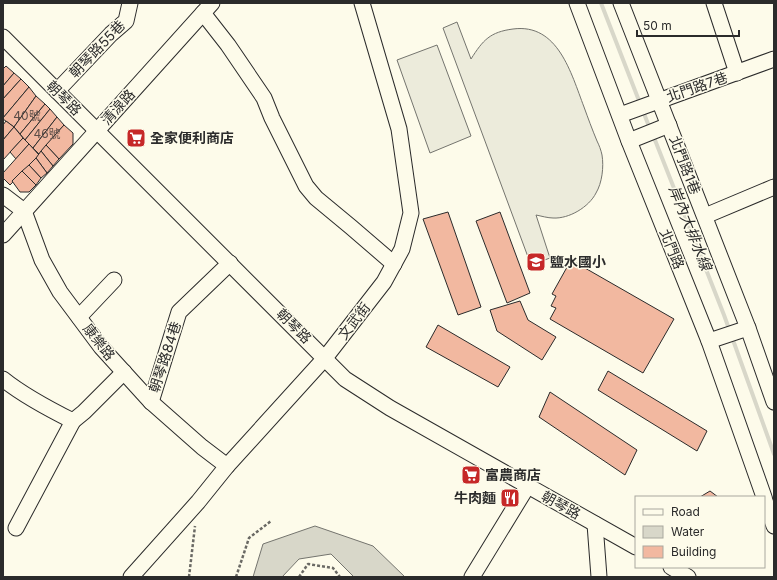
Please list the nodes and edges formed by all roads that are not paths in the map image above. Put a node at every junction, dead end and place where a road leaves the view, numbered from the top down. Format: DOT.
graph roads {
  1 [pos="130,3"];
  2 [pos="362,3"];
  3 [pos="577,3"];
  4 [pos="621,3"];
  5 [pos="714,3"];
  6 [pos="208,8"];
  7 [pos="3,37"];
  8 [pos="774,59"];
  9 [pos="737,73"];
  10 [pos="57,91"];
  11 [pos="655,102"];
  12 [pos="627,112"];
  13 [pos="665,126"];
  14 [pos="97,130"];
  15 [pos="629,141"];
  16 [pos="774,187"];
  17 [pos="3,194"];
  18 [pos="24,211"];
  19 [pos="705,216"];
  20 [pos="3,235"];
  21 [pos="230,263"];
  22 [pos="394,264"];
  23 [pos="114,280"];
  24 [pos="79,317"];
  25 [pos="744,329"];
  26 [pos="715,339"];
  27 [pos="326,358"];
  28 [pos="124,372"];
  29 [pos="3,379"];
  30 [pos="151,402"];
  31 [pos="774,402"];
  32 [pos="73,421"];
  33 [pos="227,466"];
  34 [pos="527,486"];
  35 [pos="764,496"];
  36 [pos="765,500"];
  37 [pos="595,524"];
  38 [pos="774,526"];
  39 [pos="16,528"];
  40 [pos="635,546"];
  41 [pos="673,568"];
  42 [pos="131,577"];
  43 [pos="472,577"];
  44 [pos="599,577"];
  45 [pos="688,577"];
  1 -- 10 [label="street, 朝琴路55巷"];
  2 -- 22 [label="street, 文武街"];
  3 -- 12 [label="street, 北門路"];
  4 -- 11 [label="street, 北門路1巷"];
  5 -- 9 [label="street"];
  6 -- 14 [label="street, 清湶路"];
  6 -- 22 [label="street"];
  7 -- 10 [label="street, 朝琴路"];
  8 -- 9 [label="street, 北門路7巷"];
  9 -- 11 [label="street, 北門路7巷"];
  10 -- 14 [label="street, 朝琴路"];
  11 -- 12 [label="street, 北門路7巷"];
  11 -- 13 [label="street, 北門路1巷"];
  12 -- 15 [label="street, 北門路"];
  13 -- 15 [label="street"];
  13 -- 19 [label="street, 北門路1巷"];
  14 -- 18 [label="street, 清湶路"];
  14 -- 21 [label="street, 朝琴路"];
  15 -- 26 [label="street, 北門路"];
  16 -- 19 [label="street"];
  17 -- 18 [label="street"];
  18 -- 20 [label="street, 清湶路"];
  18 -- 24 [label="street, 康樂路"];
  19 -- 25 [label="street, 北門路1巷"];
  21 -- 27 [label="street, 朝琴路"];
  21 -- 30 [label="street, 朝琴路84巷"];
  22 -- 27 [label="street, 文武街"];
  23 -- 24 [label="street"];
  24 -- 28 [label="street, 康樂路"];
  25 -- 26 [label="street"];
  25 -- 31 [label="street, 北門路1巷"];
  26 -- 35 [label="street, 北門路"];
  27 -- 33 [label="street, 文武街"];
  27 -- 34 [label="street, 朝琴路"];
  28 -- 30 [label="street, 康樂路"];
  28 -- 32 [label="street"];
  29 -- 32 [label="street"];
  30 -- 33 [label="street, 康樂路"];
  32 -- 39 [label="street"];
  33 -- 42 [label="street, 文武街"];
  34 -- 37 [label="street, 朝琴路"];
  34 -- 43 [label="street"];
  36 -- 38 [label="street, 北門路"];
  37 -- 40 [label="street, 朝琴路"];
  37 -- 44 [label="street"];
  41 -- 45 [label="street"];
}
